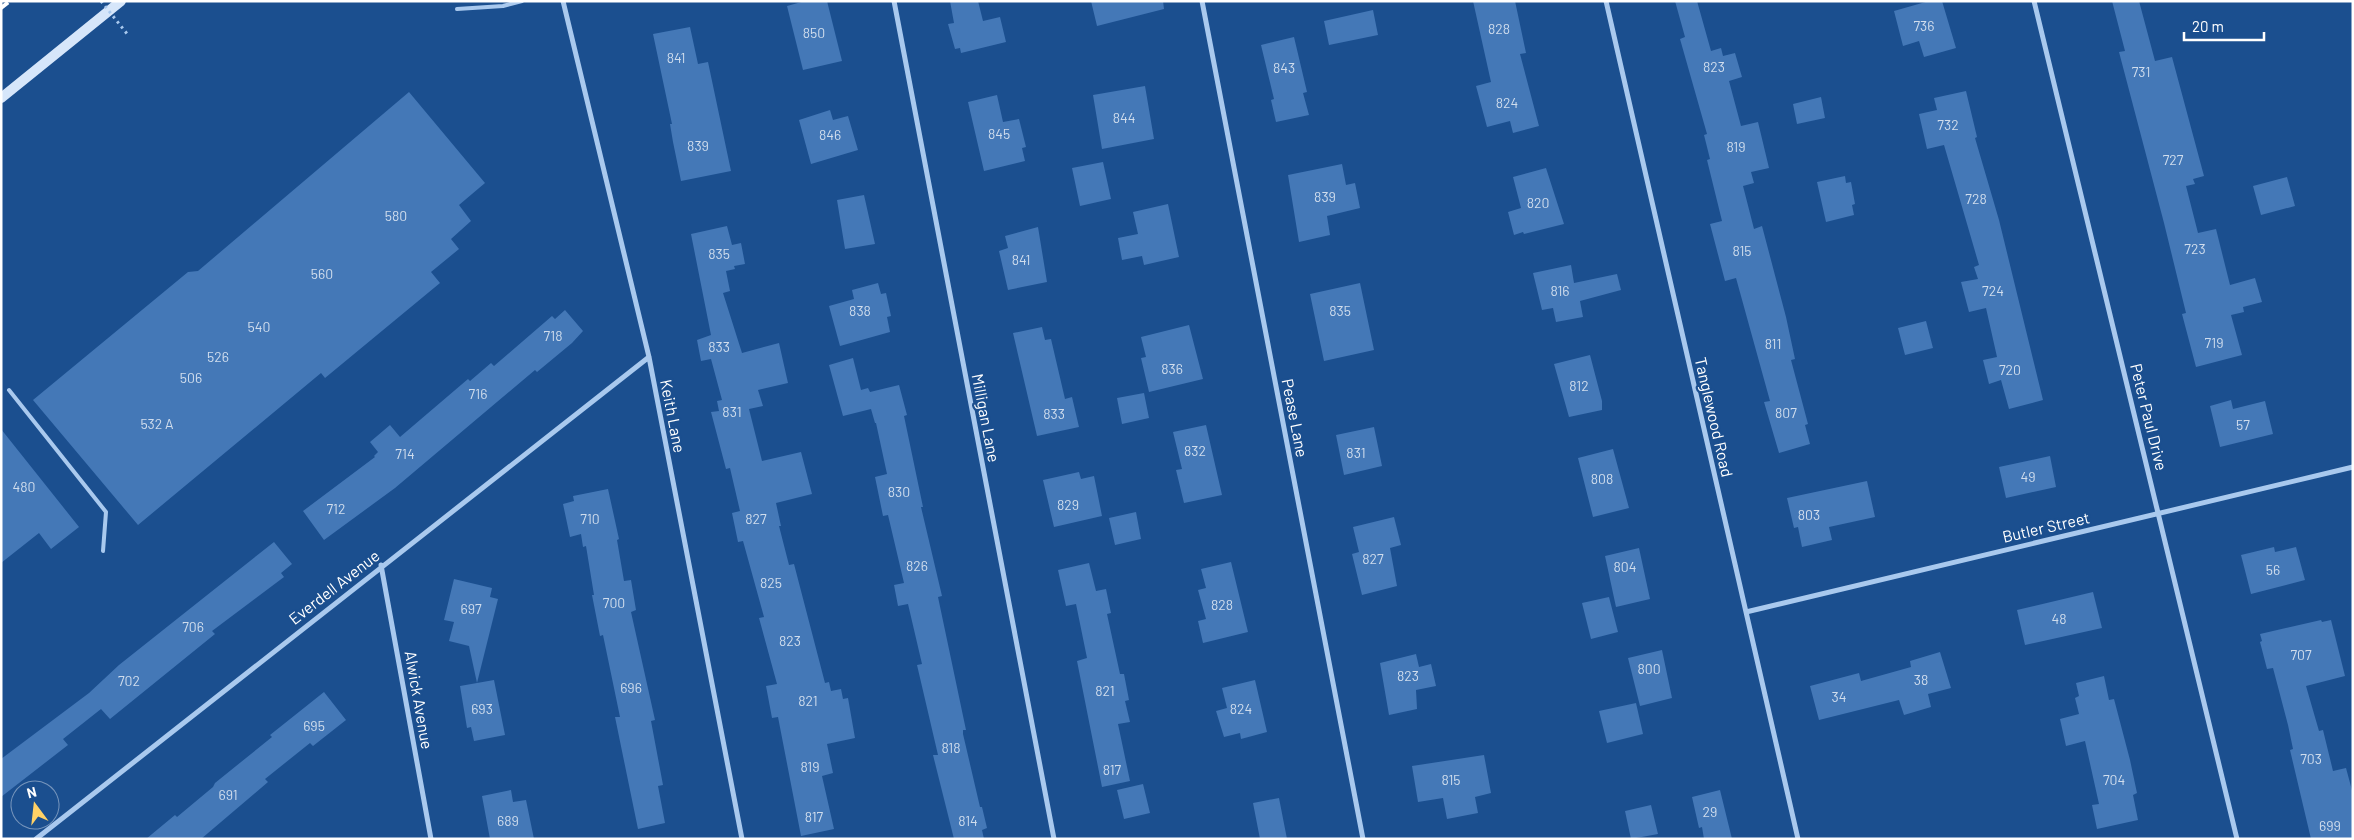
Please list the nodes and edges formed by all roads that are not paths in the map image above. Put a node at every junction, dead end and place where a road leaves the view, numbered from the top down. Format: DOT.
graph roads {
  1 [pos="121,1"];
  2 [pos="522,1"];
  3 [pos="563,1"];
  4 [pos="894,1"];
  5 [pos="1202,1"];
  6 [pos="1606,1"];
  7 [pos="2034,1"];
  8 [pos="457,9"];
  9 [pos="1,98"];
  10 [pos="649,357"];
  11 [pos="9,390"];
  12 [pos="2353,467"];
  13 [pos="2160,513"];
  14 [pos="103,550"];
  15 [pos="382,565"];
  16 [pos="1746,612"];
  17 [pos="36,839"];
  18 [pos="431,839"];
  19 [pos="742,839"];
  20 [pos="1054,839"];
  21 [pos="1363,839"];
  22 [pos="1798,839"];
  23 [pos="2237,839"];
  1 -- 9 [label="main road"];
  2 -- 8 [label="lane"];
  3 -- 10 [label="street, Keith Lane"];
  4 -- 20 [label="street, Milligan Lane"];
  5 -- 21 [label="street, Pease Lane"];
  6 -- 16 [label="street, Tanglewood Road"];
  7 -- 13 [label="street, Peter Paul Drive"];
  10 -- 15 [label="street, Everdell Avenue"];
  10 -- 19 [label="street, Keith Lane"];
  11 -- 14 [label="lane"];
  12 -- 13 [label="street, Butler Street"];
  13 -- 16 [label="street, Butler Street"];
  13 -- 23 [label="street, Peter Paul Drive"];
  15 -- 17 [label="street, Everdell Avenue"];
  15 -- 18 [label="street, Alwick Avenue"];
  16 -- 22 [label="street, Tanglewood Road"];
}
